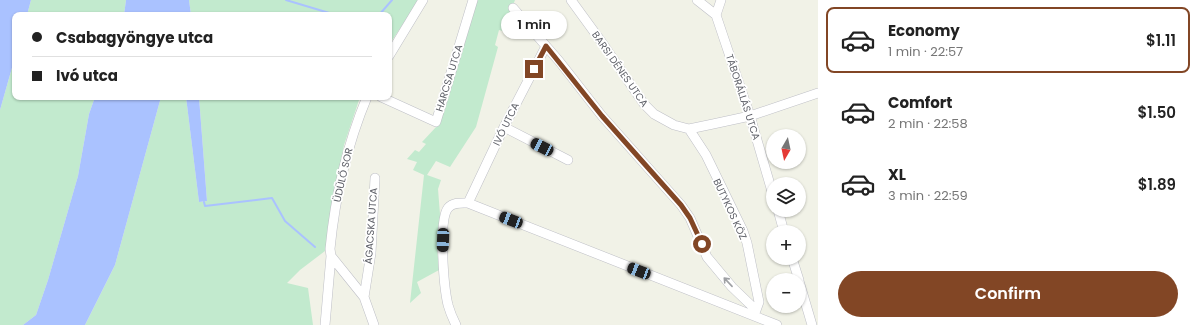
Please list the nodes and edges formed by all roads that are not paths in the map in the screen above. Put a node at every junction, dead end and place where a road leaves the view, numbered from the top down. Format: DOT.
graph roads {
  1 [pos="423,0"];
  2 [pos="473,0"];
  3 [pos="571,0"];
  4 [pos="697,0"];
  5 [pos="721,0"];
  6 [pos="513,8"];
  7 [pos="716,15"];
  8 [pos="546,46"];
  9 [pos="392,51"];
  10 [pos="818,93"];
  11 [pos="366,100"];
  12 [pos="388,100"];
  13 [pos="750,116"];
  14 [pos="504,127"];
  15 [pos="689,129"];
  16 [pos="568,160"];
  17 [pos="768,177"];
  18 [pos="375,178"];
  19 [pos="468,203"];
  20 [pos="331,256"];
  21 [pos="364,297"];
  22 [pos="806,305"];
  23 [pos="755,313"];
  24 [pos="326,325"];
  25 [pos="374,325"];
  26 [pos="456,325"];
  27 [pos="776,325"];
  28 [pos="812,325"];
  1 -- 9 [label="street"];
  2 -- 12 [label="street, HARCSA UTCA"];
  3 -- 15 [label="street, BARSI DÉNES UTCA"];
  4 -- 7 [label="street"];
  5 -- 7 [label="street"];
  6 -- 8 [label="street"];
  7 -- 13 [label="street, TÁBORÁLLÁS UTCA"];
  8 -- 14 [label="street, IVÓ UTCA"];
  23 -- 8 [label="street, one-way"];
  10 -- 13 [label="street, BARSI DÉNES UTCA"];
  11 -- 20 [label="street, ÜDÜLŐ SOR"];
  13 -- 15 [label="street, BARSI DÉNES UTCA"];
  13 -- 17 [label="street, TÁBORÁLLÁS UTCA"];
  14 -- 16 [label="street"];
  14 -- 19 [label="street, IVÓ UTCA"];
  15 -- 23 [label="street, BUTYKOS KÖZ"];
  18 -- 21 [label="street, ÁGACSKA UTCA"];
  19 -- 23 [label="street"];
  19 -- 26 [label="street"];
  20 -- 21 [label="street"];
  20 -- 24 [label="street, ÜDÜLŐ SOR"];
  21 -- 25 [label="street"];
  22 -- 28 [label="street"];
  23 -- 27 [label="street"];
}
